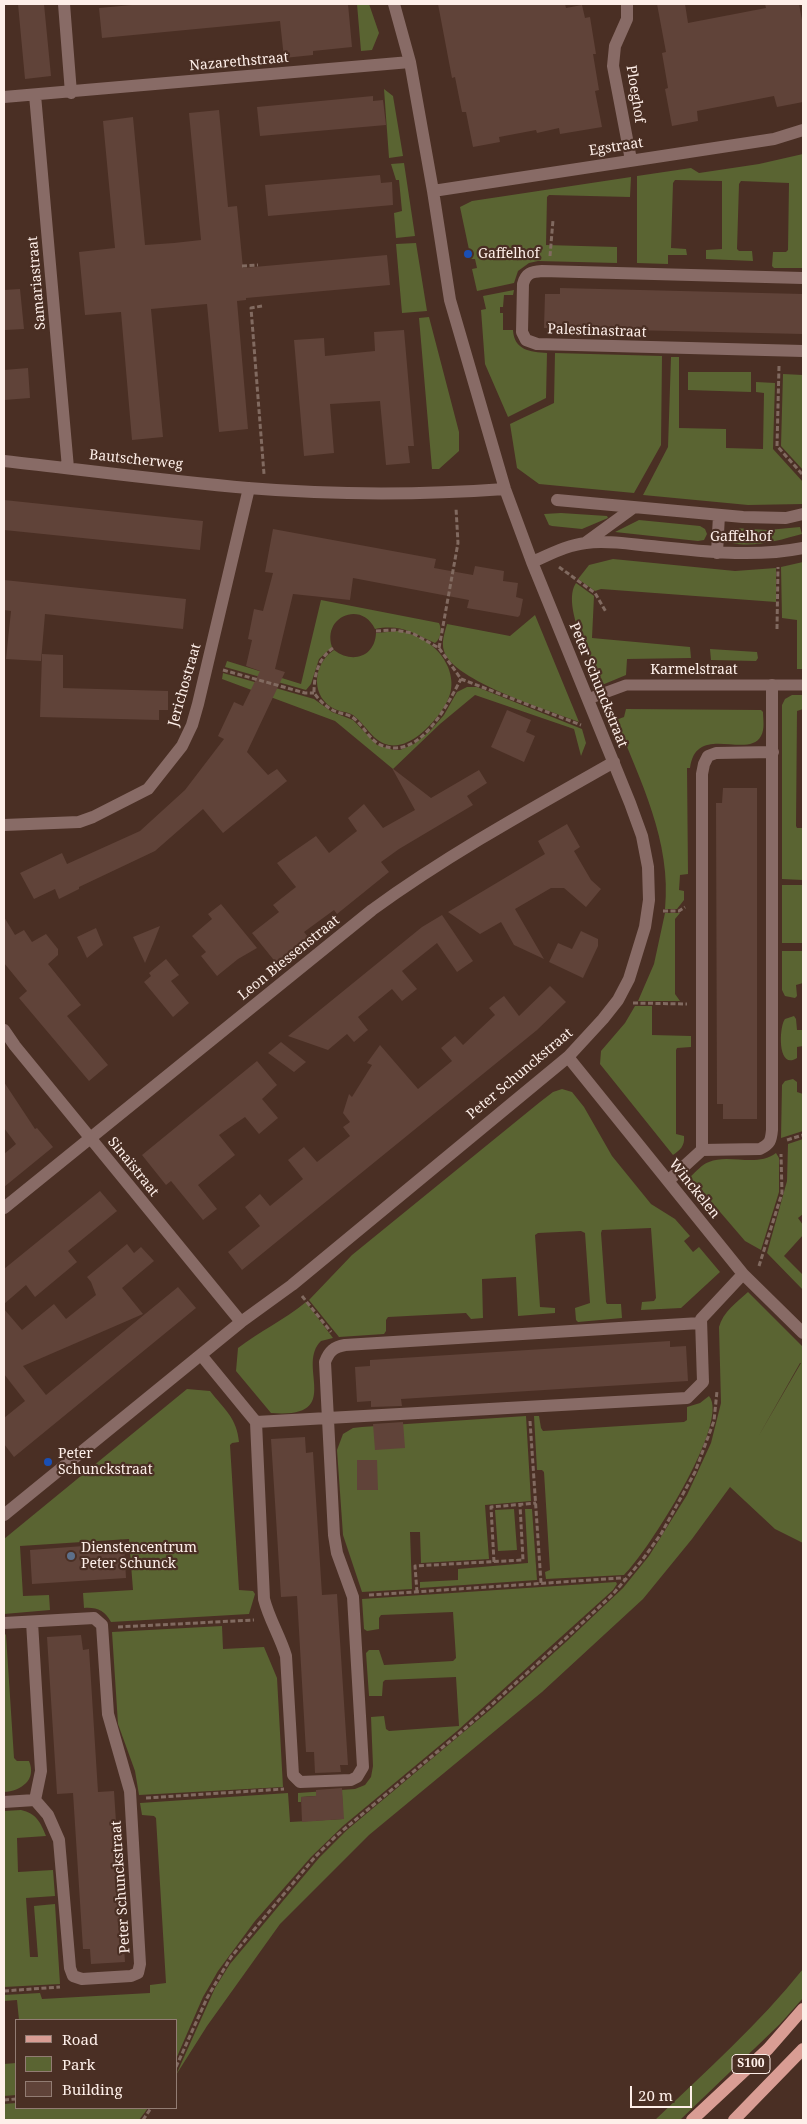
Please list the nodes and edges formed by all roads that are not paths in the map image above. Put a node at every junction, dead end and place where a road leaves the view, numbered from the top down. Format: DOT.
graph roads {
  1 [pos="64,4"];
  2 [pos="394,4"];
  3 [pos="627,4"];
  4 [pos="410,62"];
  5 [pos="71,93"];
  6 [pos="35,95"];
  7 [pos="4,97"];
  8 [pos="803,130"];
  9 [pos="631,160"];
  10 [pos="433,191"];
  11 [pos="803,278"];
  12 [pos="803,351"];
  13 [pos="4,461"];
  14 [pos="68,468"];
  15 [pos="249,488"];
  16 [pos="505,490"];
  17 [pos="557,500"];
  18 [pos="633,508"];
  19 [pos="803,514"];
  20 [pos="719,515"];
  21 [pos="585,543"];
  22 [pos="803,548"];
  23 [pos="717,553"];
  24 [pos="532,562"];
  25 [pos="772,685"];
  26 [pos="803,685"];
  27 [pos="588,699"];
  28 [pos="772,752"];
  29 [pos="614,762"];
  30 [pos="4,825"];
  31 [pos="4,1030"];
  32 [pos="568,1057"];
  33 [pos="90,1138"];
  34 [pos="702,1150"];
  35 [pos="668,1181"];
  36 [pos="4,1208"];
  37 [pos="748,1278"];
  38 [pos="241,1322"];
  39 [pos="700,1323"];
  40 [pos="803,1333"];
  41 [pos="201,1355"];
  42 [pos="327,1419"];
  43 [pos="256,1422"];
  44 [pos="4,1515"];
  45 [pos="32,1622"];
  46 [pos="4,1623"];
  47 [pos="35,1800"];
  48 [pos="4,1802"];
  49 [pos="803,2009"];
  50 [pos="803,2050"];
  51 [pos="692,2120"];
  52 [pos="734,2120"];
  1 -- 5 [label="street"];
  2 -- 4 [label="street"];
  3 -- 9 [label="street, Ploeghof"];
  4 -- 5 [label="street, Nazarethstraat"];
  4 -- 10 [label="street"];
  5 -- 6 [label="street, Nazarethstraat"];
  6 -- 7 [label="street, Nazarethstraat"];
  6 -- 14 [label="street, Samariastraat"];
  8 -- 9 [label="street, Egstraat"];
  9 -- 10 [label="street, Egstraat"];
  10 -- 16 [label="street"];
  11 -- 12 [label="street, Palestinastraat"];
  13 -- 14 [label="street, Bautscherweg"];
  14 -- 15 [label="street, Bautscherweg"];
  15 -- 16 [label="street, Bautscherweg"];
  15 -- 30 [label="street, Jerichostraat"];
  16 -- 24 [label="street, Peter Schunckstraat"];
  17 -- 18 [label="street"];
  18 -- 20 [label="street"];
  18 -- 21 [label="street"];
  19 -- 20 [label="street"];
  20 -- 23 [label="street"];
  21 -- 23 [label="street, Gaffelhof"];
  21 -- 24 [label="street, Gaffelhof"];
  22 -- 23 [label="street, Gaffelhof"];
  24 -- 27 [label="street, Peter Schunckstraat"];
  25 -- 26 [label="lane, Karmelstraat"];
  25 -- 27 [label="lane, Karmelstraat"];
  25 -- 28 [label="street"];
  27 -- 29 [label="street, Peter Schunckstraat"];
  28 -- 34 [label="street"];
  28 -- 34 [label="street"];
  29 -- 32 [label="street, Peter Schunckstraat"];
  29 -- 33 [label="street, Leon Biessenstraat"];
  31 -- 33 [label="street, Sinaïstraat"];
  32 -- 35 [label="street, Winckelen"];
  32 -- 38 [label="street, Peter Schunckstraat"];
  33 -- 36 [label="street, Leon Biessenstraat"];
  33 -- 38 [label="street, Sinaïstraat"];
  34 -- 35 [label="street"];
  35 -- 37 [label="street, Winckelen"];
  37 -- 39 [label="street"];
  37 -- 40 [label="street, Winckelen"];
  38 -- 41 [label="street, Peter Schunckstraat"];
  39 -- 42 [label="street"];
  39 -- 42 [label="street"];
  41 -- 43 [label="street"];
  41 -- 44 [label="street, Peter Schunckstraat"];
  42 -- 43 [label="street"];
  42 -- 43 [label="street"];
  45 -- 46 [label="street"];
  45 -- 47 [label="street"];
  45 -- 47 [label="street, Peter Schunckstraat"];
  47 -- 48 [label="street"];
  49 -- 51 [label="main road, S100"];
  50 -- 52 [label="main road, S100"];
}
